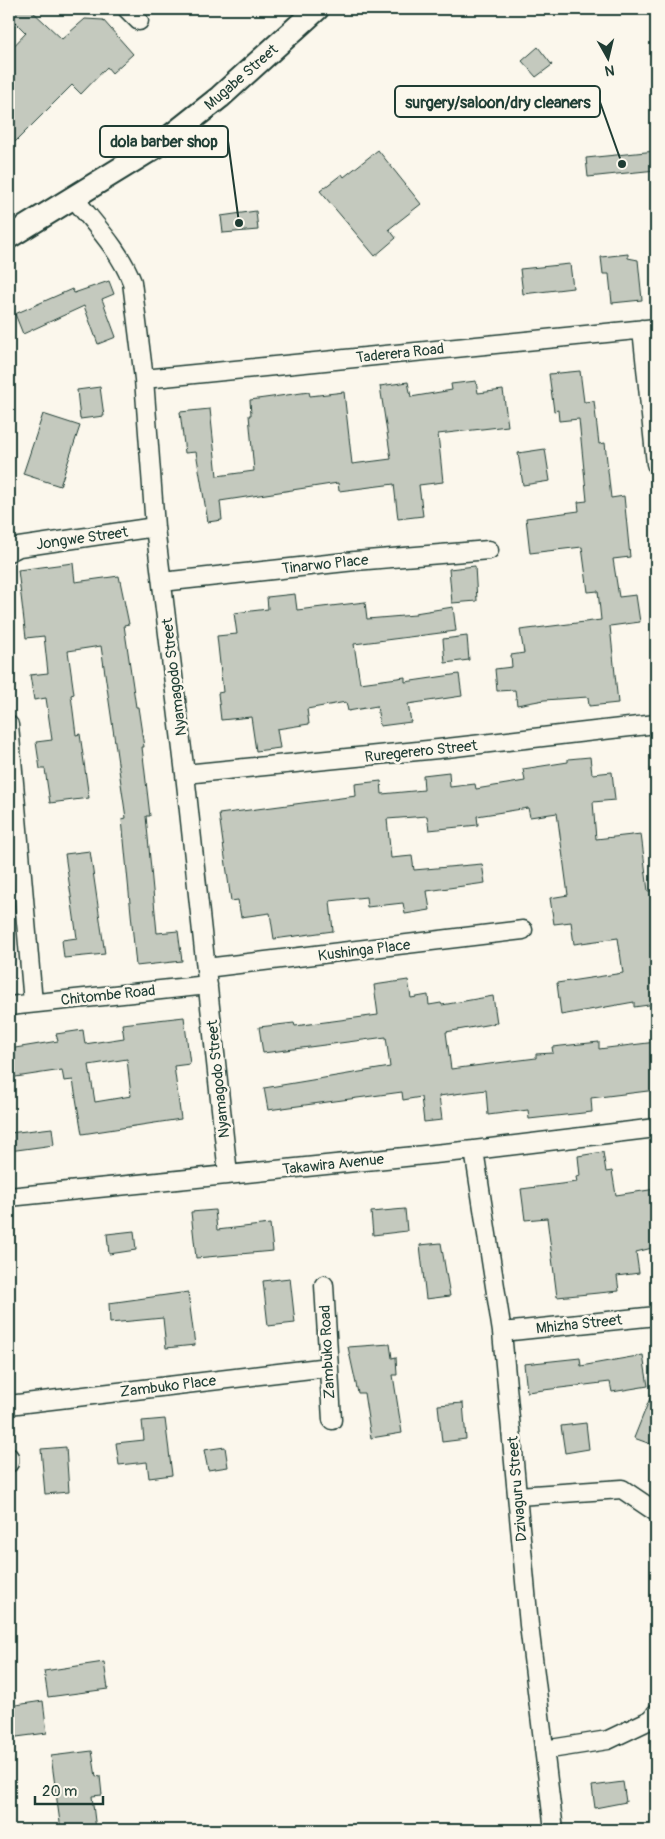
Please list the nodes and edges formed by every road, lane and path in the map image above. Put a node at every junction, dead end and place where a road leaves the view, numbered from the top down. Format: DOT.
graph roads {
  1 [pos="318,9"];
  2 [pos="74,198"];
  3 [pos="9,237"];
  4 [pos="649,329"];
  5 [pos="144,379"];
  6 [pos="656,464"];
  7 [pos="155,527"];
  8 [pos="489,550"];
  9 [pos="9,552"];
  10 [pos="162,582"];
  11 [pos="656,724"];
  12 [pos="9,725"];
  13 [pos="185,774"];
  14 [pos="523,930"];
  15 [pos="206,968"];
  16 [pos="208,985"];
  17 [pos="33,1003"];
  18 [pos="9,1006"];
  19 [pos="656,1128"];
  20 [pos="474,1150"];
  21 [pos="228,1174"];
  22 [pos="9,1196"];
  23 [pos="324,1285"];
  24 [pos="656,1316"];
  25 [pos="502,1332"];
  26 [pos="328,1367"];
  27 [pos="9,1405"];
  28 [pos="332,1420"];
  29 [pos="9,1457"];
  30 [pos="9,1463"];
  31 [pos="518,1496"];
  32 [pos="656,1512"];
  33 [pos="656,1713"];
  34 [pos="544,1750"];
  35 [pos="554,1830"];
  1 -- 2 [label="street, Mugabe Street"];
  2 -- 3 [label="street, Mugabe Street"];
  2 -- 5 [label="street, Nyamagodo Street"];
  4 -- 5 [label="street, Taderera Road"];
  4 -- 6 [label="street"];
  5 -- 7 [label="street, Nyamagodo Street"];
  7 -- 9 [label="street, Jongwe Street"];
  7 -- 10 [label="street, Nyamagodo Street"];
  8 -- 10 [label="street, Tinarwo Place"];
  10 -- 13 [label="street, Nyamagodo Street"];
  11 -- 13 [label="street, Ruregerero Street"];
  12 -- 17 [label="street"];
  13 -- 15 [label="street, Nyamagodo Street"];
  14 -- 15 [label="street, Kushinga Place"];
  15 -- 16 [label="street, Nyamagodo Street"];
  16 -- 17 [label="street, Chitombe Road"];
  16 -- 21 [label="street, Nyamagodo Street"];
  17 -- 18 [label="street, Chitombe Road"];
  19 -- 20 [label="street, Takawira Avenue"];
  20 -- 21 [label="street, Takawira Avenue"];
  20 -- 25 [label="street, Dzivaguru Street"];
  21 -- 22 [label="street, Takawira Avenue"];
  23 -- 26 [label="street, Zambuko Road"];
  24 -- 25 [label="street, Mhizha Street"];
  25 -- 31 [label="street, Dzivaguru Street"];
  26 -- 27 [label="street, Zambuko Place"];
  26 -- 28 [label="street, Zambuko Road"];
  29 -- 30 [label="street"];
  31 -- 32 [label="street"];
  31 -- 34 [label="street, Dzivaguru Street"];
  33 -- 34 [label="street"];
  34 -- 35 [label="street, Dzivaguru Street"];
}
